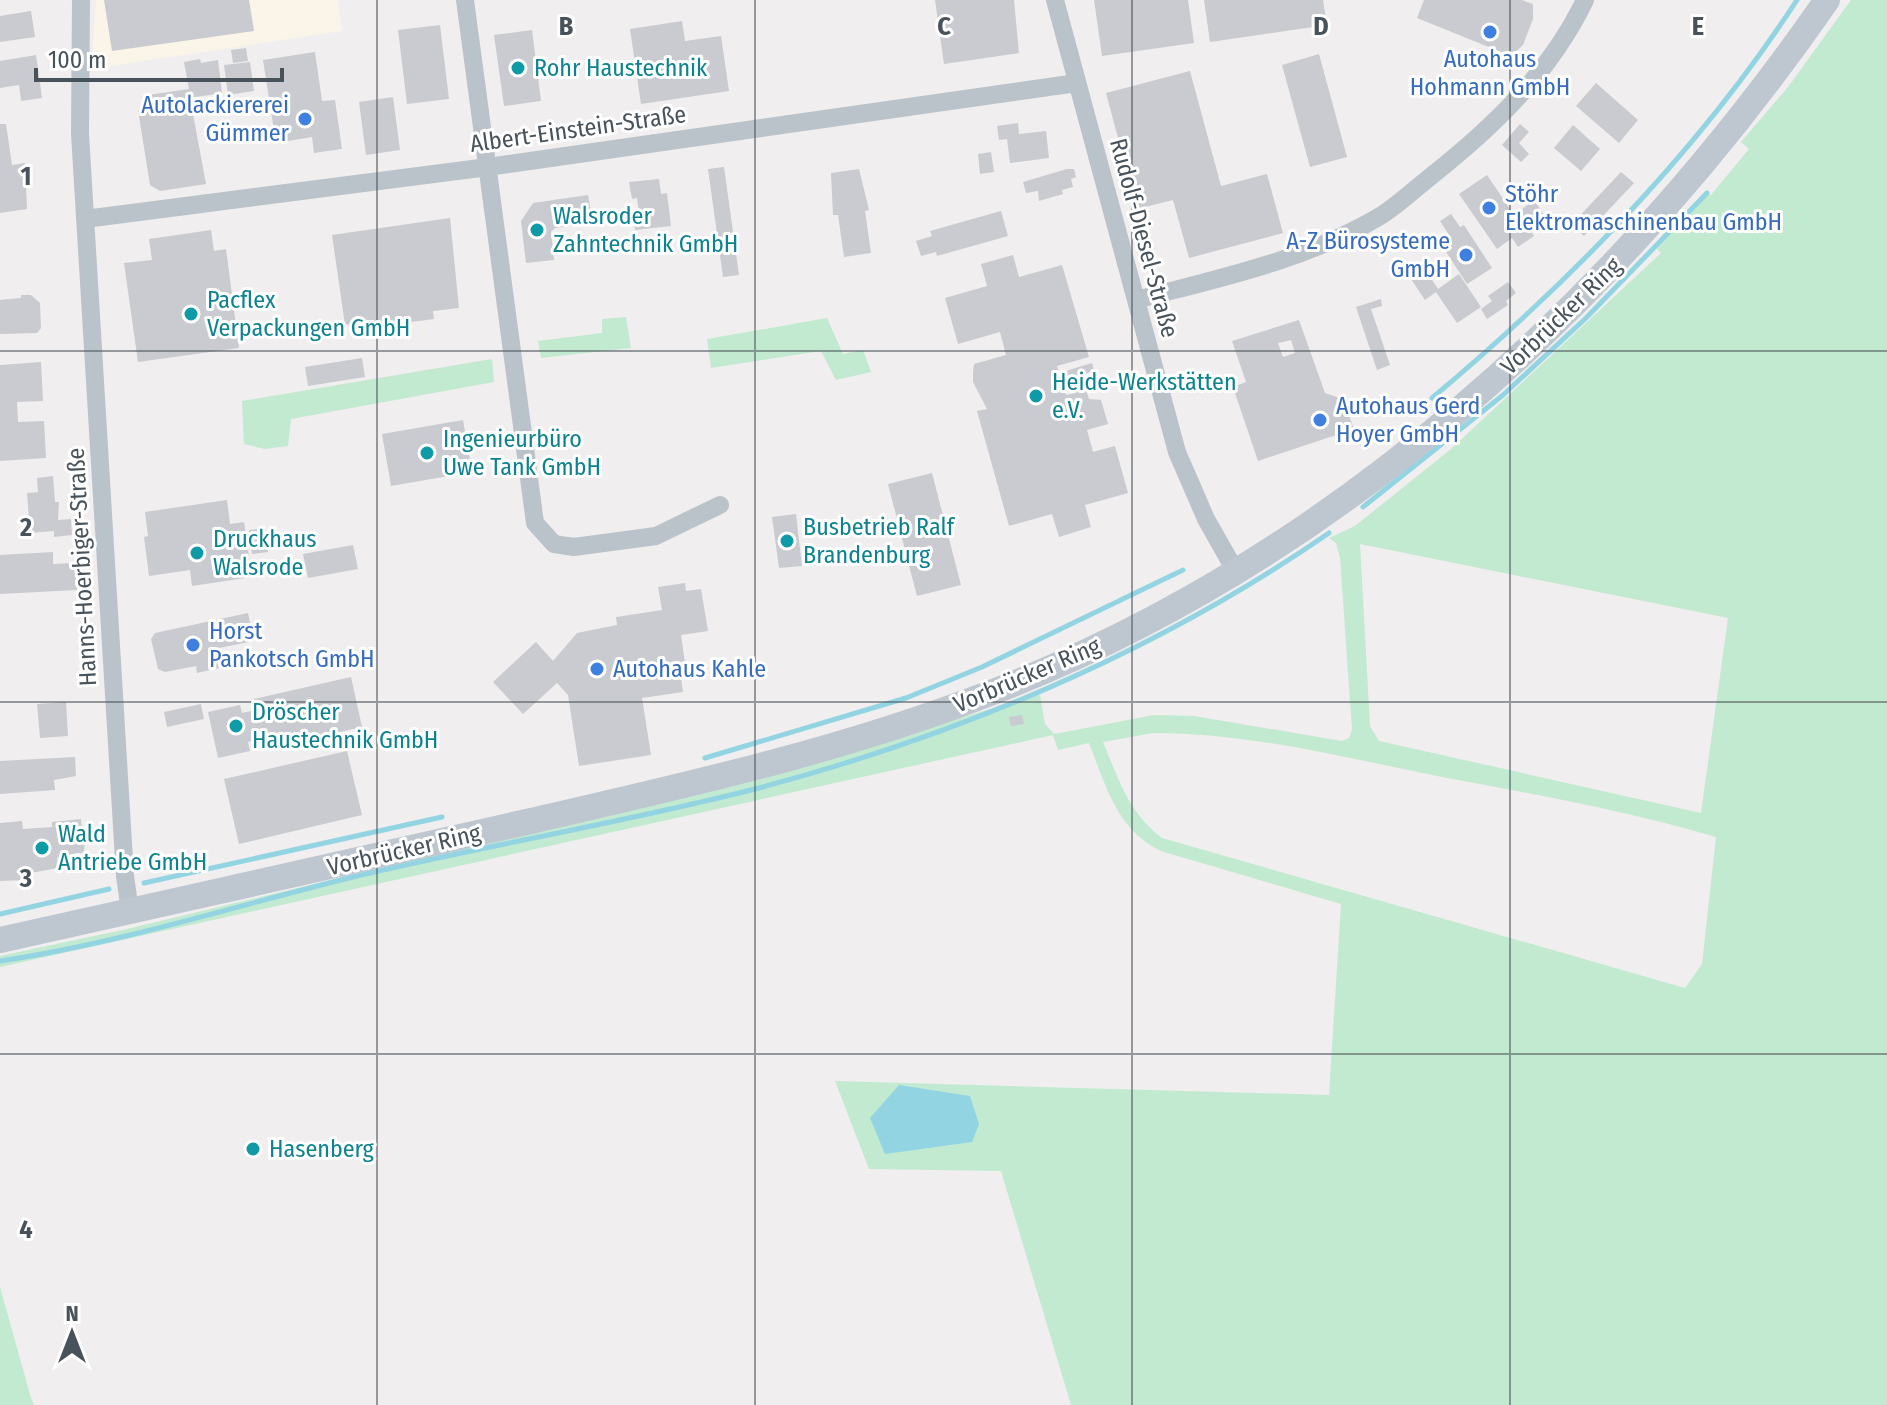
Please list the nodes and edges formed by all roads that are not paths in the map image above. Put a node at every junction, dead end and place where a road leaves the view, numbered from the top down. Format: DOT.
graph roads {
  1 [pos="81,0"];
  2 [pos="465,0"];
  3 [pos="1055,0"];
  4 [pos="1585,0"];
  5 [pos="1827,0"];
  6 [pos="1077,83"];
  7 [pos="488,167"];
  8 [pos="85,219"];
  9 [pos="1136,300"];
  10 [pos="720,505"];
  11 [pos="1236,572"];
  12 [pos="130,911"];
  13 [pos="0,940"];
  1 -- 8 [label="street, Hanns-Hoerbiger-Straße"];
  2 -- 7 [label="street"];
  3 -- 6 [label="street, Rudolf-Diesel-Straße"];
  4 -- 9 [label="street"];
  5 -- 11 [label="main road, Vorbrücker Ring"];
  6 -- 7 [label="street, Albert-Einstein-Straße"];
  6 -- 9 [label="street, Rudolf-Diesel-Straße"];
  7 -- 8 [label="street, Albert-Einstein-Straße"];
  7 -- 10 [label="street"];
  8 -- 12 [label="street, Hanns-Hoerbiger-Straße"];
  9 -- 11 [label="street, Rudolf-Diesel-Straße"];
  11 -- 12 [label="main road, Vorbrücker Ring"];
  12 -- 13 [label="main road, Vorbrücker Ring"];
}
